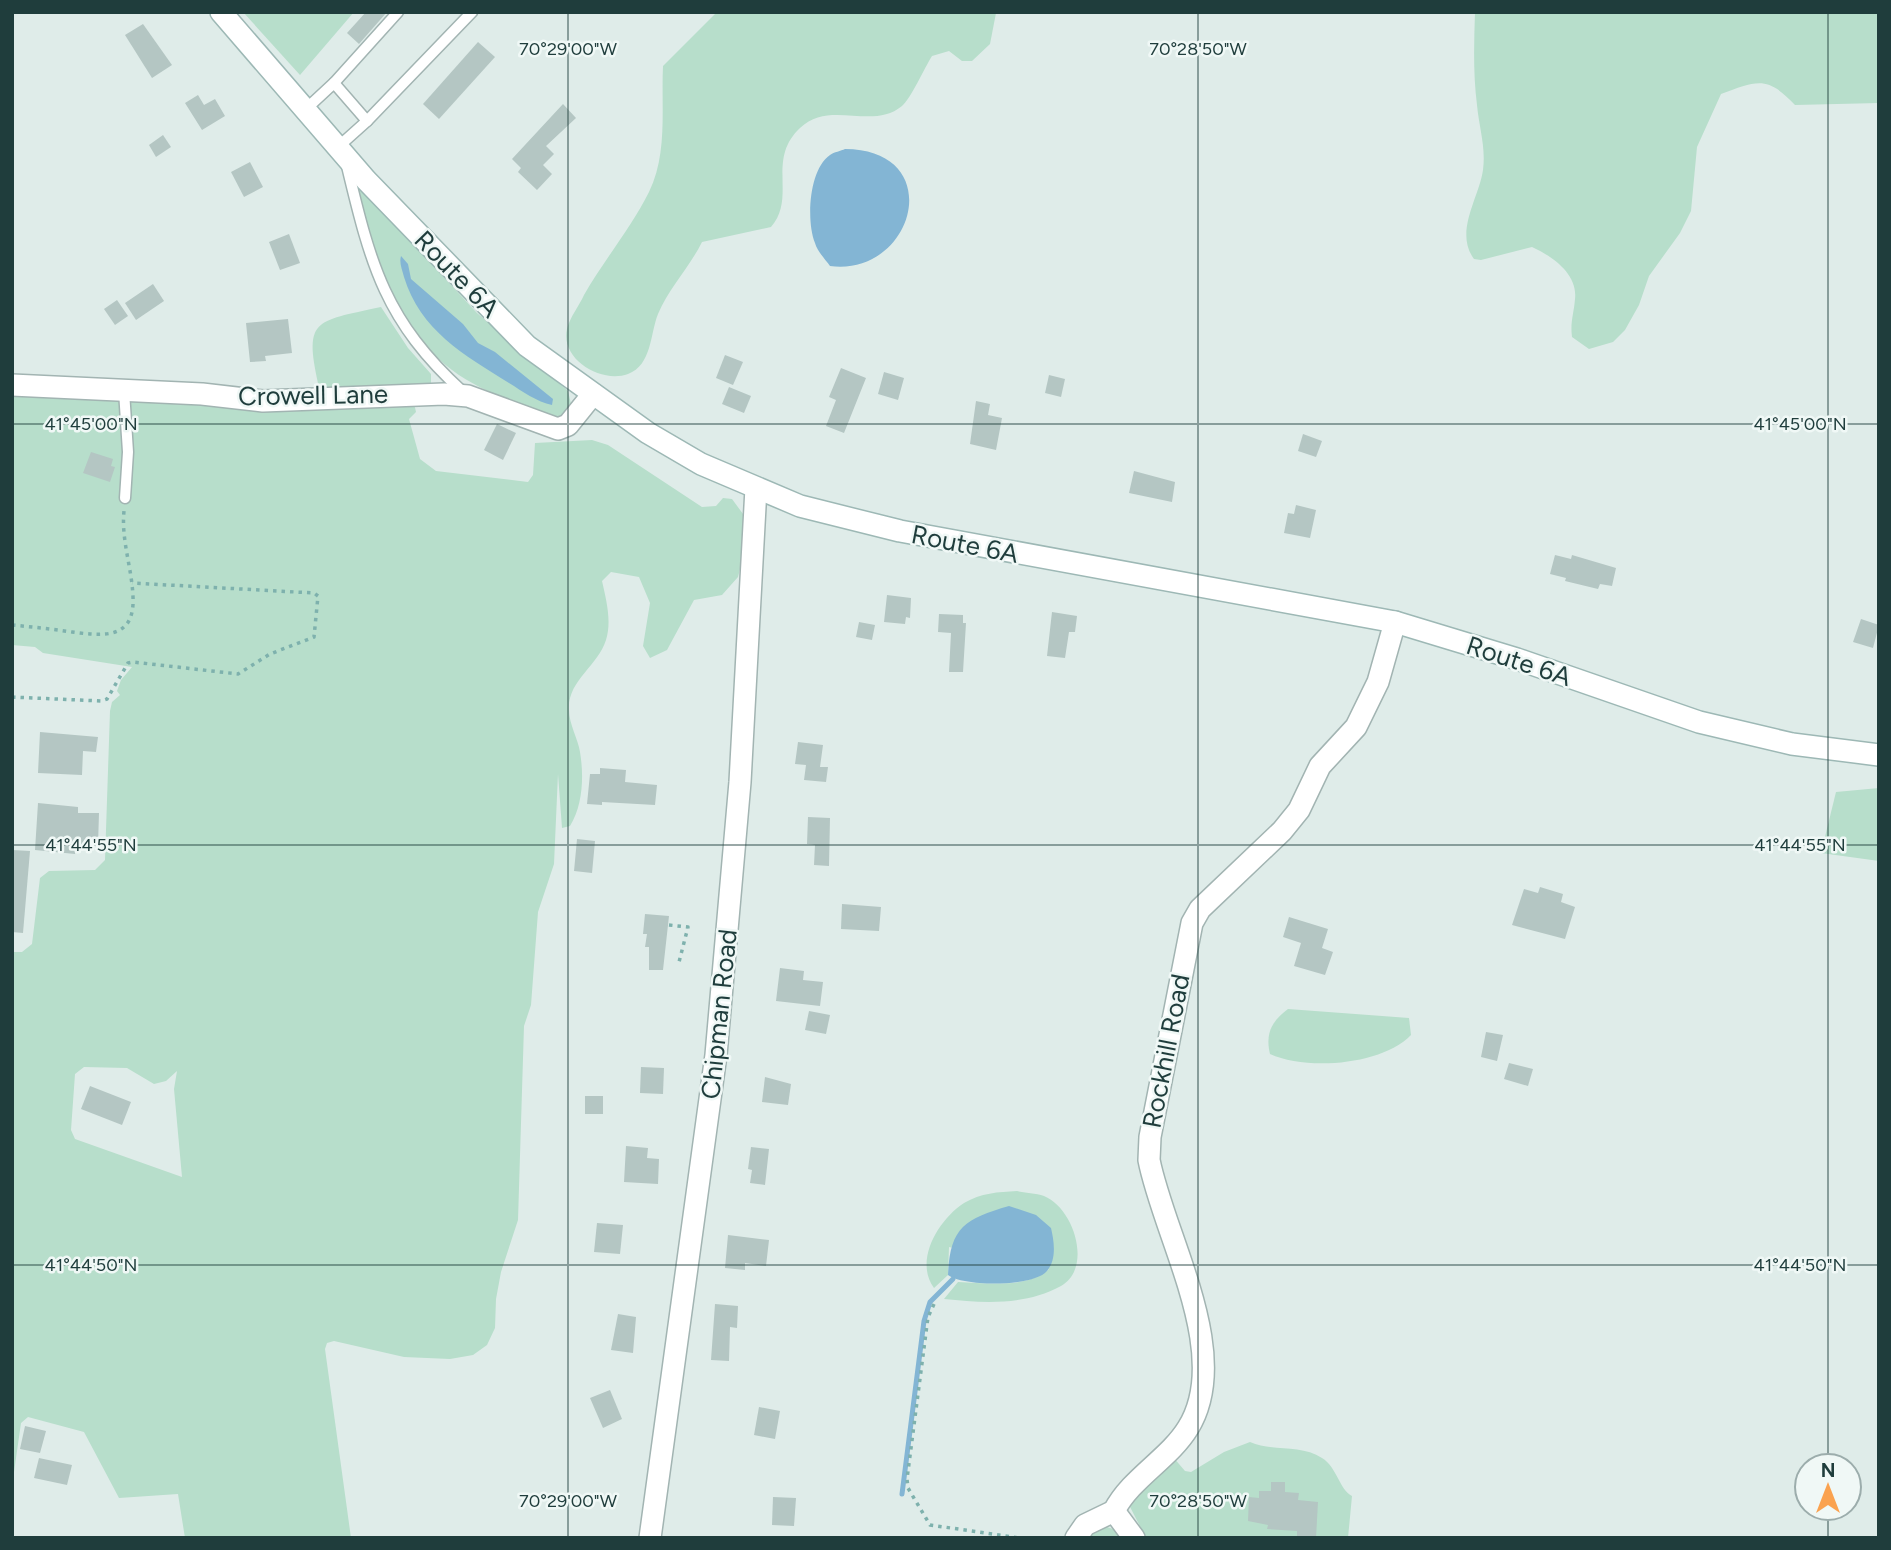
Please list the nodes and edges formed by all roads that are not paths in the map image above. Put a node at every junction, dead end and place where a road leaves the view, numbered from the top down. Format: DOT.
graph roads {
  1 [pos="221,12"];
  2 [pos="398,12"];
  3 [pos="472,12"];
  4 [pos="334,83"];
  5 [pos="306,109"];
  6 [pos="367,121"];
  7 [pos="341,150"];
  8 [pos="12,385"];
  9 [pos="124,391"];
  10 [pos="593,394"];
  11 [pos="468,396"];
  12 [pos="756,488"];
  13 [pos="125,498"];
  14 [pos="1395,622"];
  15 [pos="1879,755"];
  16 [pos="1114,1511"];
  17 [pos="650,1538"];
  18 [pos="1076,1538"];
  19 [pos="1134,1538"];
  1 -- 5 [label="street, Route 6A"];
  2 -- 4 [label="lane"];
  3 -- 6 [label="lane"];
  4 -- 5 [label="lane"];
  4 -- 6 [label="lane"];
  5 -- 7 [label="street, Route 6A"];
  6 -- 7 [label="lane"];
  7 -- 10 [label="street, Route 6A"];
  7 -- 11 [label="lane"];
  8 -- 9 [label="street, Crowell Lane"];
  9 -- 11 [label="street, Crowell Lane"];
  9 -- 13 [label="lane"];
  10 -- 11 [label="street, Crowell Lane"];
  10 -- 12 [label="street, Route 6A"];
  12 -- 14 [label="street, Route 6A"];
  12 -- 17 [label="street, Chipman Road"];
  14 -- 15 [label="street, Route 6A"];
  14 -- 16 [label="street, Rockhill Road"];
  16 -- 18 [label="street, Rockhill Road"];
  16 -- 19 [label="street"];
}
